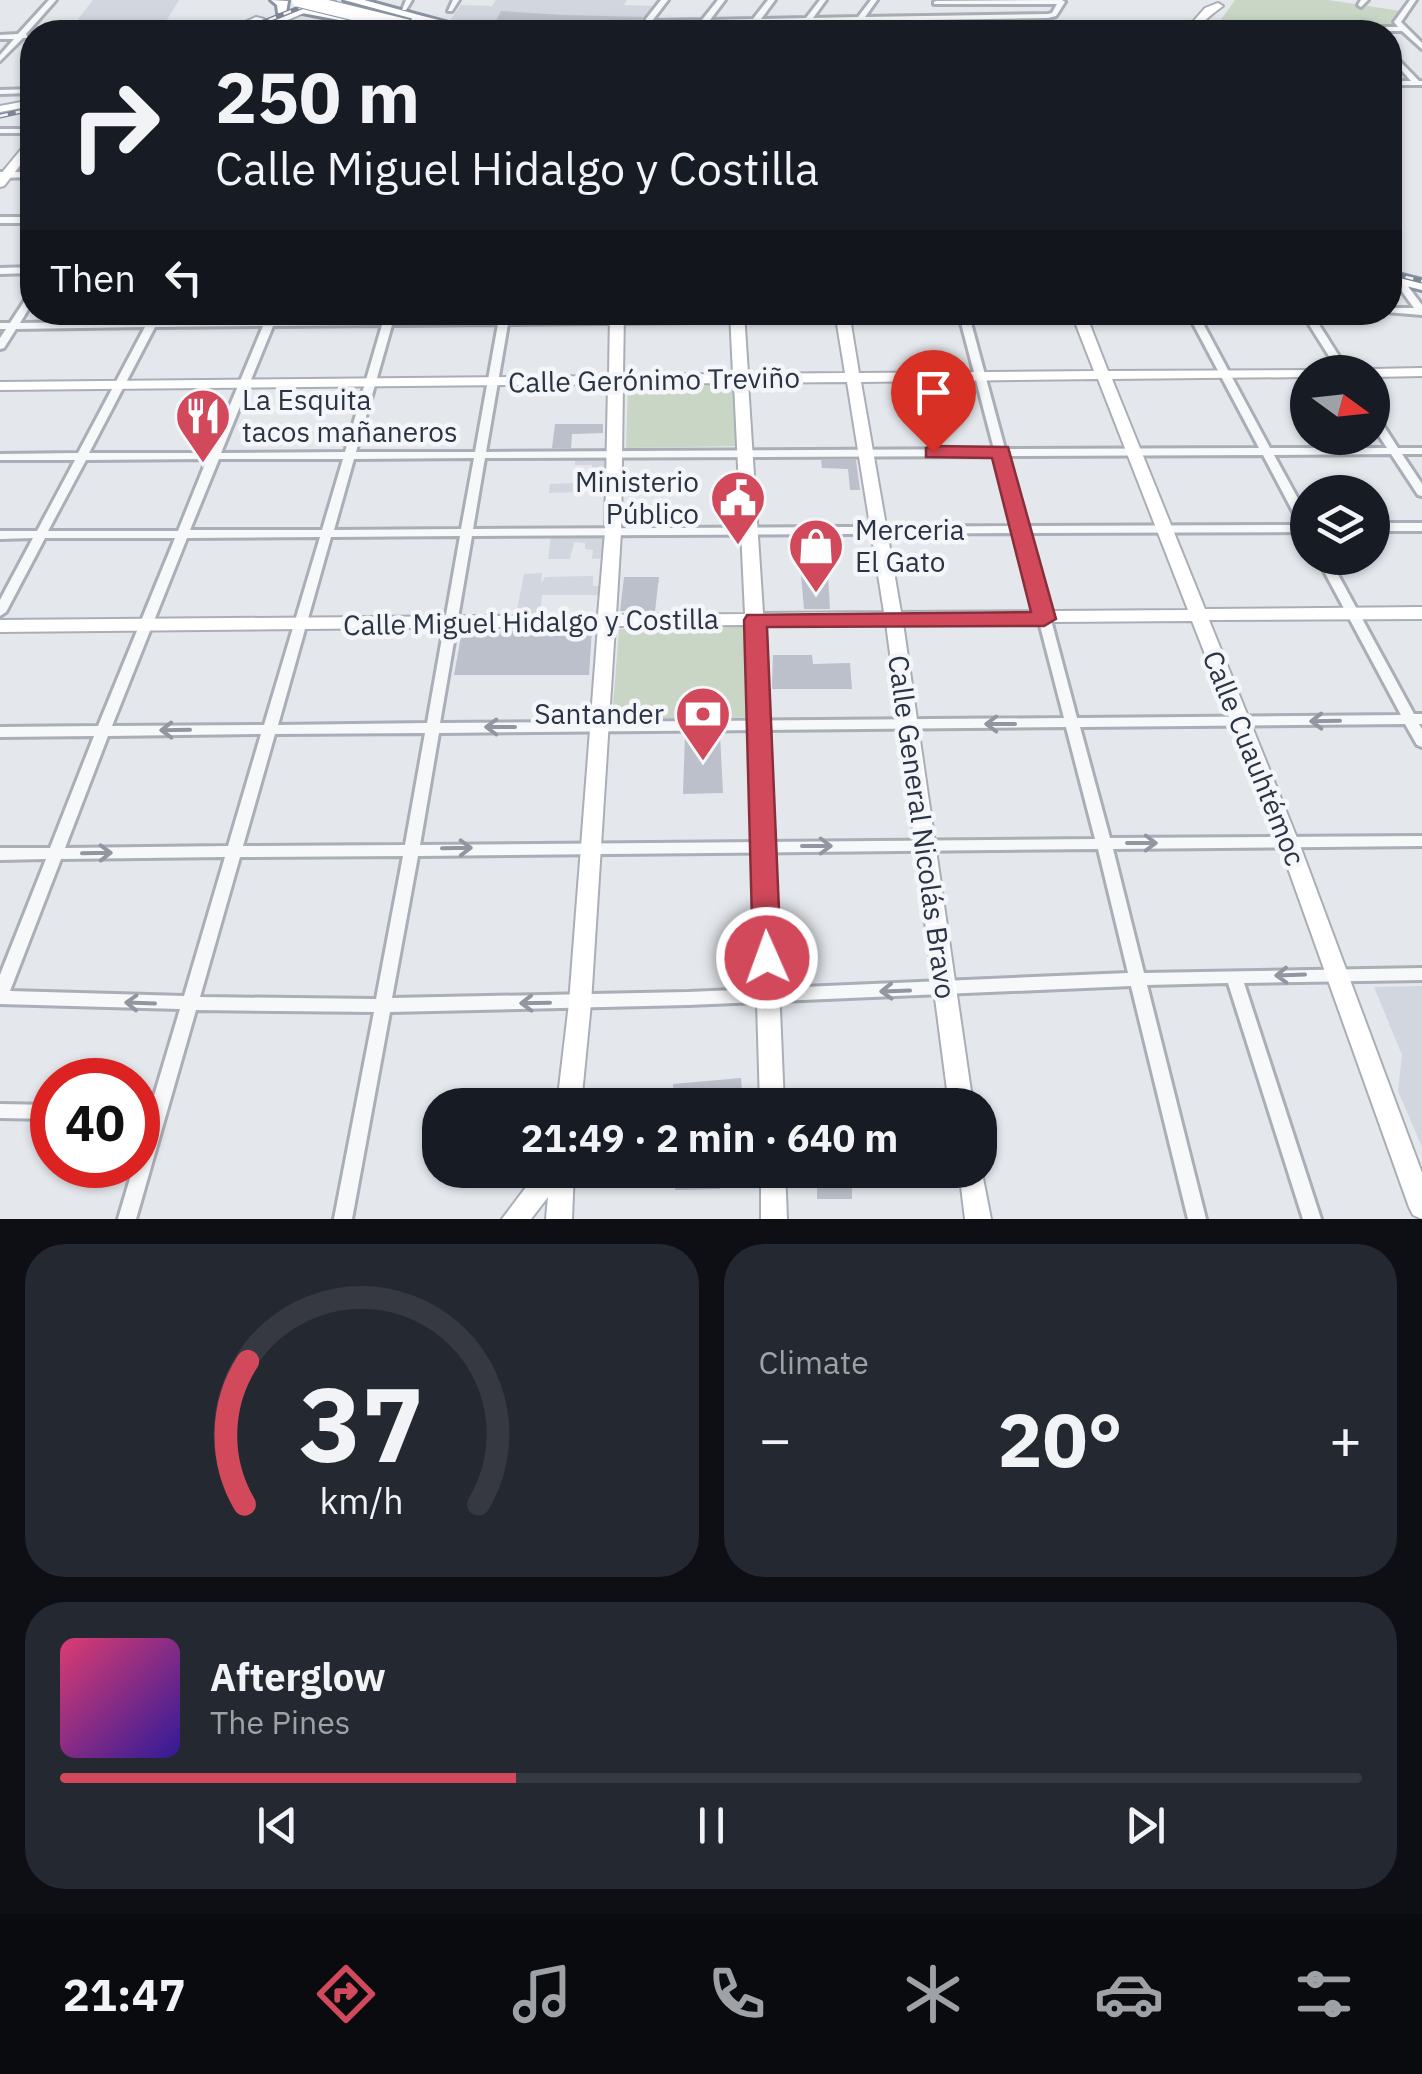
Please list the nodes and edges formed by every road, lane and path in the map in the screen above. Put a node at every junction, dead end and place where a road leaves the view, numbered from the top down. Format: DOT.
graph roads {
  1 [pos="53,0"];
  2 [pos="331,0"];
  3 [pos="410,0"];
  4 [pos="456,0"];
  5 [pos="722,0"];
  6 [pos="772,0"];
  7 [pos="823,0"];
  8 [pos="874,0"];
  9 [pos="1412,0"];
  10 [pos="937,1"];
  11 [pos="363,2"];
  12 [pos="1062,2"];
  13 [pos="1221,3"];
  14 [pos="303,4"];
  15 [pos="279,5"];
  16 [pos="404,8"];
  17 [pos="450,10"];
  18 [pos="928,18"];
  19 [pos="36,20"];
  20 [pos="251,20"];
  21 [pos="275,20"];
  22 [pos="343,20"];
  23 [pos="376,20"];
  24 [pos="410,20"];
  25 [pos="430,20"];
  26 [pos="703,20"];
  27 [pos="754,20"];
  28 [pos="807,20"];
  29 [pos="859,20"];
  30 [pos="1199,20"];
  31 [pos="1398,20"];
  32 [pos="1402,25"];
  33 [pos="1404,28"];
  34 [pos="20,38"];
  35 [pos="1422,47"];
  36 [pos="0,59"];
  37 [pos="1402,65"];
  38 [pos="1420,83"];
  39 [pos="20,156"];
  40 [pos="2,177"];
  41 [pos="1402,286"];
  42 [pos="1422,312"];
  43 [pos="20,315"];
  44 [pos="151,325"];
  45 [pos="269,325"];
  46 [pos="386,325"];
  47 [pos="502,325"];
  48 [pos="617,325"];
  49 [pos="737,325"];
  50 [pos="844,325"];
  51 [pos="966,325"];
  52 [pos="1084,325"];
  53 [pos="1199,325"];
  54 [pos="1314,325"];
  55 [pos="0,326"];
  56 [pos="13,326"];
  57 [pos="0,346"];
  58 [pos="1333,355"];
  59 [pos="1422,372"];
  60 [pos="1390,373"];
  61 [pos="1226,374"];
  62 [pos="1290,374"];
  63 [pos="1103,376"];
  64 [pos="982,377"];
  65 [pos="740,378"];
  66 [pos="853,378"];
  67 [pos="615,380"];
  68 [pos="492,382"];
  69 [pos="368,384"];
  70 [pos="244,385"];
  71 [pos="0,386"];
  72 [pos="119,386"];
  73 [pos="1390,443"];
  74 [pos="1395,451"];
  75 [pos="1422,451"];
  76 [pos="614,452"];
  77 [pos="744,452"];
  78 [pos="1001,452"];
  79 [pos="1132,452"];
  80 [pos="1266,452"];
  81 [pos="865,453"];
  82 [pos="479,454"];
  83 [pos="348,455"];
  84 [pos="0,456"];
  85 [pos="82,456"];
  86 [pos="215,456"];
  87 [pos="1422,493"];
  88 [pos="1290,496"];
  89 [pos="1390,527"];
  90 [pos="1422,527"];
  91 [pos="1290,528"];
  92 [pos="1162,529"];
  93 [pos="750,530"];
  94 [pos="878,530"];
  95 [pos="1020,530"];
  96 [pos="613,532"];
  97 [pos="467,533"];
  98 [pos="325,534"];
  99 [pos="0,535"];
  100 [pos="41,535"];
  101 [pos="184,535"];
  102 [pos="1332,575"];
  103 [pos="0,612"];
  104 [pos="1422,613"];
  105 [pos="1353,614"];
  106 [pos="1197,616"];
  107 [pos="1044,619"];
  108 [pos="755,620"];
  109 [pos="894,621"];
  110 [pos="452,622"];
  111 [pos="606,623"];
  112 [pos="145,624"];
  113 [pos="298,624"];
  114 [pos="0,626"];
  115 [pos="1416,719"];
  116 [pos="758,722"];
  117 [pos="1242,722"];
  118 [pos="907,724"];
  119 [pos="1072,724"];
  120 [pos="600,727"];
  121 [pos="434,728"];
  122 [pos="268,729"];
  123 [pos="102,731"];
  124 [pos="0,732"];
  125 [pos="1422,742"];
  126 [pos="1422,840"];
  127 [pos="1104,843"];
  128 [pos="1290,843"];
  129 [pos="923,845"];
  130 [pos="762,846"];
  131 [pos="591,847"];
  132 [pos="412,848"];
  133 [pos="234,851"];
  134 [pos="0,854"];
  135 [pos="54,854"];
  136 [pos="1335,974"];
  137 [pos="1422,974"];
  138 [pos="1135,977"];
  139 [pos="1234,977"];
  140 [pos="943,989"];
  141 [pos="0,996"];
  142 [pos="769,996"];
  143 [pos="580,1002"];
  144 [pos="190,1005"];
  145 [pos="383,1006"];
  146 [pos="160,1080"];
  147 [pos="571,1088"];
  148 [pos="772,1088"];
  149 [pos="958,1088"];
  150 [pos="0,1111"];
  151 [pos="30,1112"];
  152 [pos="133,1188"];
  153 [pos="540,1188"];
  154 [pos="561,1188"];
  155 [pos="773,1188"];
  156 [pos="973,1188"];
  157 [pos="1422,1208"];
  158 [pos="127,1219"];
  159 [pos="342,1219"];
  160 [pos="515,1219"];
  161 [pos="559,1219"];
  162 [pos="774,1219"];
  163 [pos="978,1219"];
  164 [pos="1198,1219"];
  165 [pos="1312,1219"];
  1 -- 19 [label="street"];
  2 -- 14 [label="street"];
  2 -- 24 [label="highway, bridge"];
  3 -- 16 [label="street"];
  4 -- 17 [label="street"];
  5 -- 26 [label="street"];
  6 -- 27 [label="street"];
  7 -- 28 [label="street"];
  8 -- 29 [label="street"];
  9 -- 31 [label="street"];
  10 -- 12 [label="street"];
  10 -- 18 [label="street"];
  11 -- 25 [label="highway"];
  12 -- 18 [label="street"];
  13 -- 30 [label="street"];
  14 -- 15 [label="street"];
  14 -- 21 [label="street"];
  14 -- 22 [label="highway"];
  14 -- 23 [label="highway, bridge"];
  15 -- 20 [label="street"];
  18 -- 29 [label="street"];
  32 -- 33 [label="street"];
  33 -- 35 [label="street"];
  34 -- 36 [label="street"];
  37 -- 38 [label="street"];
  39 -- 40 [label="street"];
  41 -- 42 [label="street"];
  43 -- 56 [label="street"];
  44 -- 56 [label="street"];
  44 -- 72 [label="street"];
  45 -- 70 [label="street"];
  46 -- 69 [label="street"];
  47 -- 68 [label="street"];
  48 -- 67 [label="street"];
  49 -- 65 [label="street"];
  50 -- 66 [label="street, Calle General Nicolás Bravo"];
  51 -- 64 [label="street"];
  52 -- 63 [label="street, Calle Cuauhtémoc"];
  53 -- 61 [label="street"];
  54 -- 58 [label="street"];
  55 -- 56 [label="street"];
  56 -- 57 [label="street"];
  59 -- 60 [label="street"];
  61 -- 62 [label="street, Calle Gerónimo Treviño"];
  61 -- 63 [label="street, Calle Gerónimo Treviño"];
  61 -- 80 [label="street"];
  63 -- 64 [label="street, Calle Gerónimo Treviño"];
  63 -- 79 [label="street, Calle Cuauhtémoc"];
  64 -- 66 [label="street, Calle Gerónimo Treviño"];
  64 -- 78 [label="street"];
  65 -- 66 [label="street, Calle Gerónimo Treviño"];
  65 -- 67 [label="street, Calle Gerónimo Treviño"];
  65 -- 77 [label="street"];
  66 -- 81 [label="street, Calle General Nicolás Bravo"];
  67 -- 68 [label="street, Calle Gerónimo Treviño"];
  67 -- 76 [label="street"];
  68 -- 69 [label="street, Calle Gerónimo Treviño"];
  68 -- 82 [label="street"];
  69 -- 70 [label="street, Calle Gerónimo Treviño"];
  69 -- 83 [label="street"];
  70 -- 72 [label="street, Calle Gerónimo Treviño"];
  70 -- 86 [label="street"];
  71 -- 72 [label="street, Calle Gerónimo Treviño"];
  72 -- 85 [label="street"];
  73 -- 74 [label="street"];
  74 -- 75 [label="street"];
  74 -- 80 [label="street"];
  74 -- 87 [label="street"];
  76 -- 77 [label="street"];
  76 -- 82 [label="street"];
  76 -- 96 [label="street"];
  77 -- 81 [label="street"];
  77 -- 93 [label="street"];
  78 -- 79 [label="street"];
  78 -- 81 [label="street"];
  78 -- 95 [label="street"];
  79 -- 80 [label="street"];
  79 -- 92 [label="street, Calle Cuauhtémoc"];
  80 -- 88 [label="street"];
  81 -- 94 [label="street, Calle General Nicolás Bravo"];
  82 -- 83 [label="street"];
  82 -- 97 [label="street"];
  83 -- 86 [label="street"];
  83 -- 98 [label="street"];
  84 -- 85 [label="street"];
  85 -- 86 [label="street"];
  85 -- 100 [label="street"];
  86 -- 101 [label="street"];
  89 -- 90 [label="street"];
  91 -- 92 [label="street"];
  92 -- 95 [label="street"];
  92 -- 106 [label="street, Calle Cuauhtémoc"];
  93 -- 94 [label="street"];
  93 -- 96 [label="street"];
  93 -- 108 [label="street"];
  94 -- 95 [label="street"];
  94 -- 109 [label="street, Calle General Nicolás Bravo"];
  95 -- 107 [label="street"];
  96 -- 97 [label="street"];
  96 -- 111 [label="street"];
  97 -- 98 [label="street"];
  97 -- 110 [label="street"];
  98 -- 101 [label="street"];
  98 -- 113 [label="street"];
  99 -- 100 [label="street"];
  100 -- 101 [label="street"];
  100 -- 103 [label="street"];
  101 -- 112 [label="street"];
  102 -- 105 [label="street"];
  104 -- 105 [label="street, Calle Miguel Hidalgo y Costilla"];
  105 -- 106 [label="street, Calle Miguel Hidalgo y Costilla"];
  105 -- 115 [label="street"];
  106 -- 107 [label="street, Calle Miguel Hidalgo y Costilla"];
  106 -- 117 [label="street, Calle Cuauhtémoc"];
  107 -- 109 [label="street, Calle Miguel Hidalgo y Costilla"];
  107 -- 119 [label="street"];
  108 -- 109 [label="street, Calle Miguel Hidalgo y Costilla"];
  108 -- 111 [label="street, Calle Miguel Hidalgo y Costilla"];
  108 -- 116 [label="street"];
  109 -- 118 [label="street, Calle General Nicolás Bravo"];
  110 -- 111 [label="street, Calle Miguel Hidalgo y Costilla"];
  110 -- 113 [label="street, Calle Miguel Hidalgo y Costilla"];
  110 -- 121 [label="street"];
  111 -- 120 [label="street"];
  112 -- 113 [label="street, Calle Miguel Hidalgo y Costilla"];
  112 -- 114 [label="street, Calle Miguel Hidalgo y Costilla"];
  112 -- 123 [label="street"];
  113 -- 122 [label="street"];
  115 -- 117 [label="street, one-way"];
  115 -- 125 [label="street"];
  116 -- 118 [label="street"];
  116 -- 120 [label="street"];
  116 -- 130 [label="street"];
  117 -- 119 [label="street"];
  117 -- 128 [label="street, Calle Cuauhtémoc"];
  119 -- 118 [label="street, one-way"];
  118 -- 129 [label="street, Calle General Nicolás Bravo"];
  119 -- 127 [label="street"];
  120 -- 121 [label="street, one-way"];
  120 -- 131 [label="street"];
  121 -- 122 [label="street"];
  121 -- 132 [label="street"];
  122 -- 123 [label="street, one-way"];
  122 -- 133 [label="street"];
  123 -- 124 [label="street"];
  123 -- 135 [label="street"];
  126 -- 128 [label="street"];
  127 -- 128 [label="street, one-way"];
  127 -- 129 [label="street"];
  127 -- 138 [label="street"];
  128 -- 136 [label="street, Calle Cuauhtémoc"];
  130 -- 129 [label="street, one-way"];
  129 -- 140 [label="street, Calle General Nicolás Bravo"];
  130 -- 131 [label="street"];
  130 -- 142 [label="street"];
  132 -- 131 [label="street, one-way"];
  131 -- 143 [label="street"];
  132 -- 133 [label="street"];
  132 -- 145 [label="street"];
  135 -- 133 [label="street, one-way"];
  133 -- 144 [label="street"];
  134 -- 135 [label="street"];
  135 -- 141 [label="street"];
  136 -- 137 [label="street"];
  136 -- 139 [label="street, one-way"];
  136 -- 157 [label="street, Calle Cuauhtémoc"];
  138 -- 139 [label="street"];
  138 -- 140 [label="street"];
  138 -- 164 [label="street"];
  139 -- 165 [label="street"];
  140 -- 142 [label="street, one-way"];
  140 -- 149 [label="street, Calle General Nicolás Bravo"];
  144 -- 141 [label="street, one-way"];
  142 -- 143 [label="street"];
  142 -- 148 [label="street"];
  143 -- 145 [label="street, one-way"];
  143 -- 147 [label="street"];
  144 -- 145 [label="street"];
  144 -- 146 [label="street"];
  145 -- 159 [label="street"];
  150 -- 151 [label="street"];
  152 -- 158 [label="street"];
  153 -- 160 [label="street"];
  154 -- 161 [label="street"];
  155 -- 162 [label="street"];
  156 -- 163 [label="street"];
}
